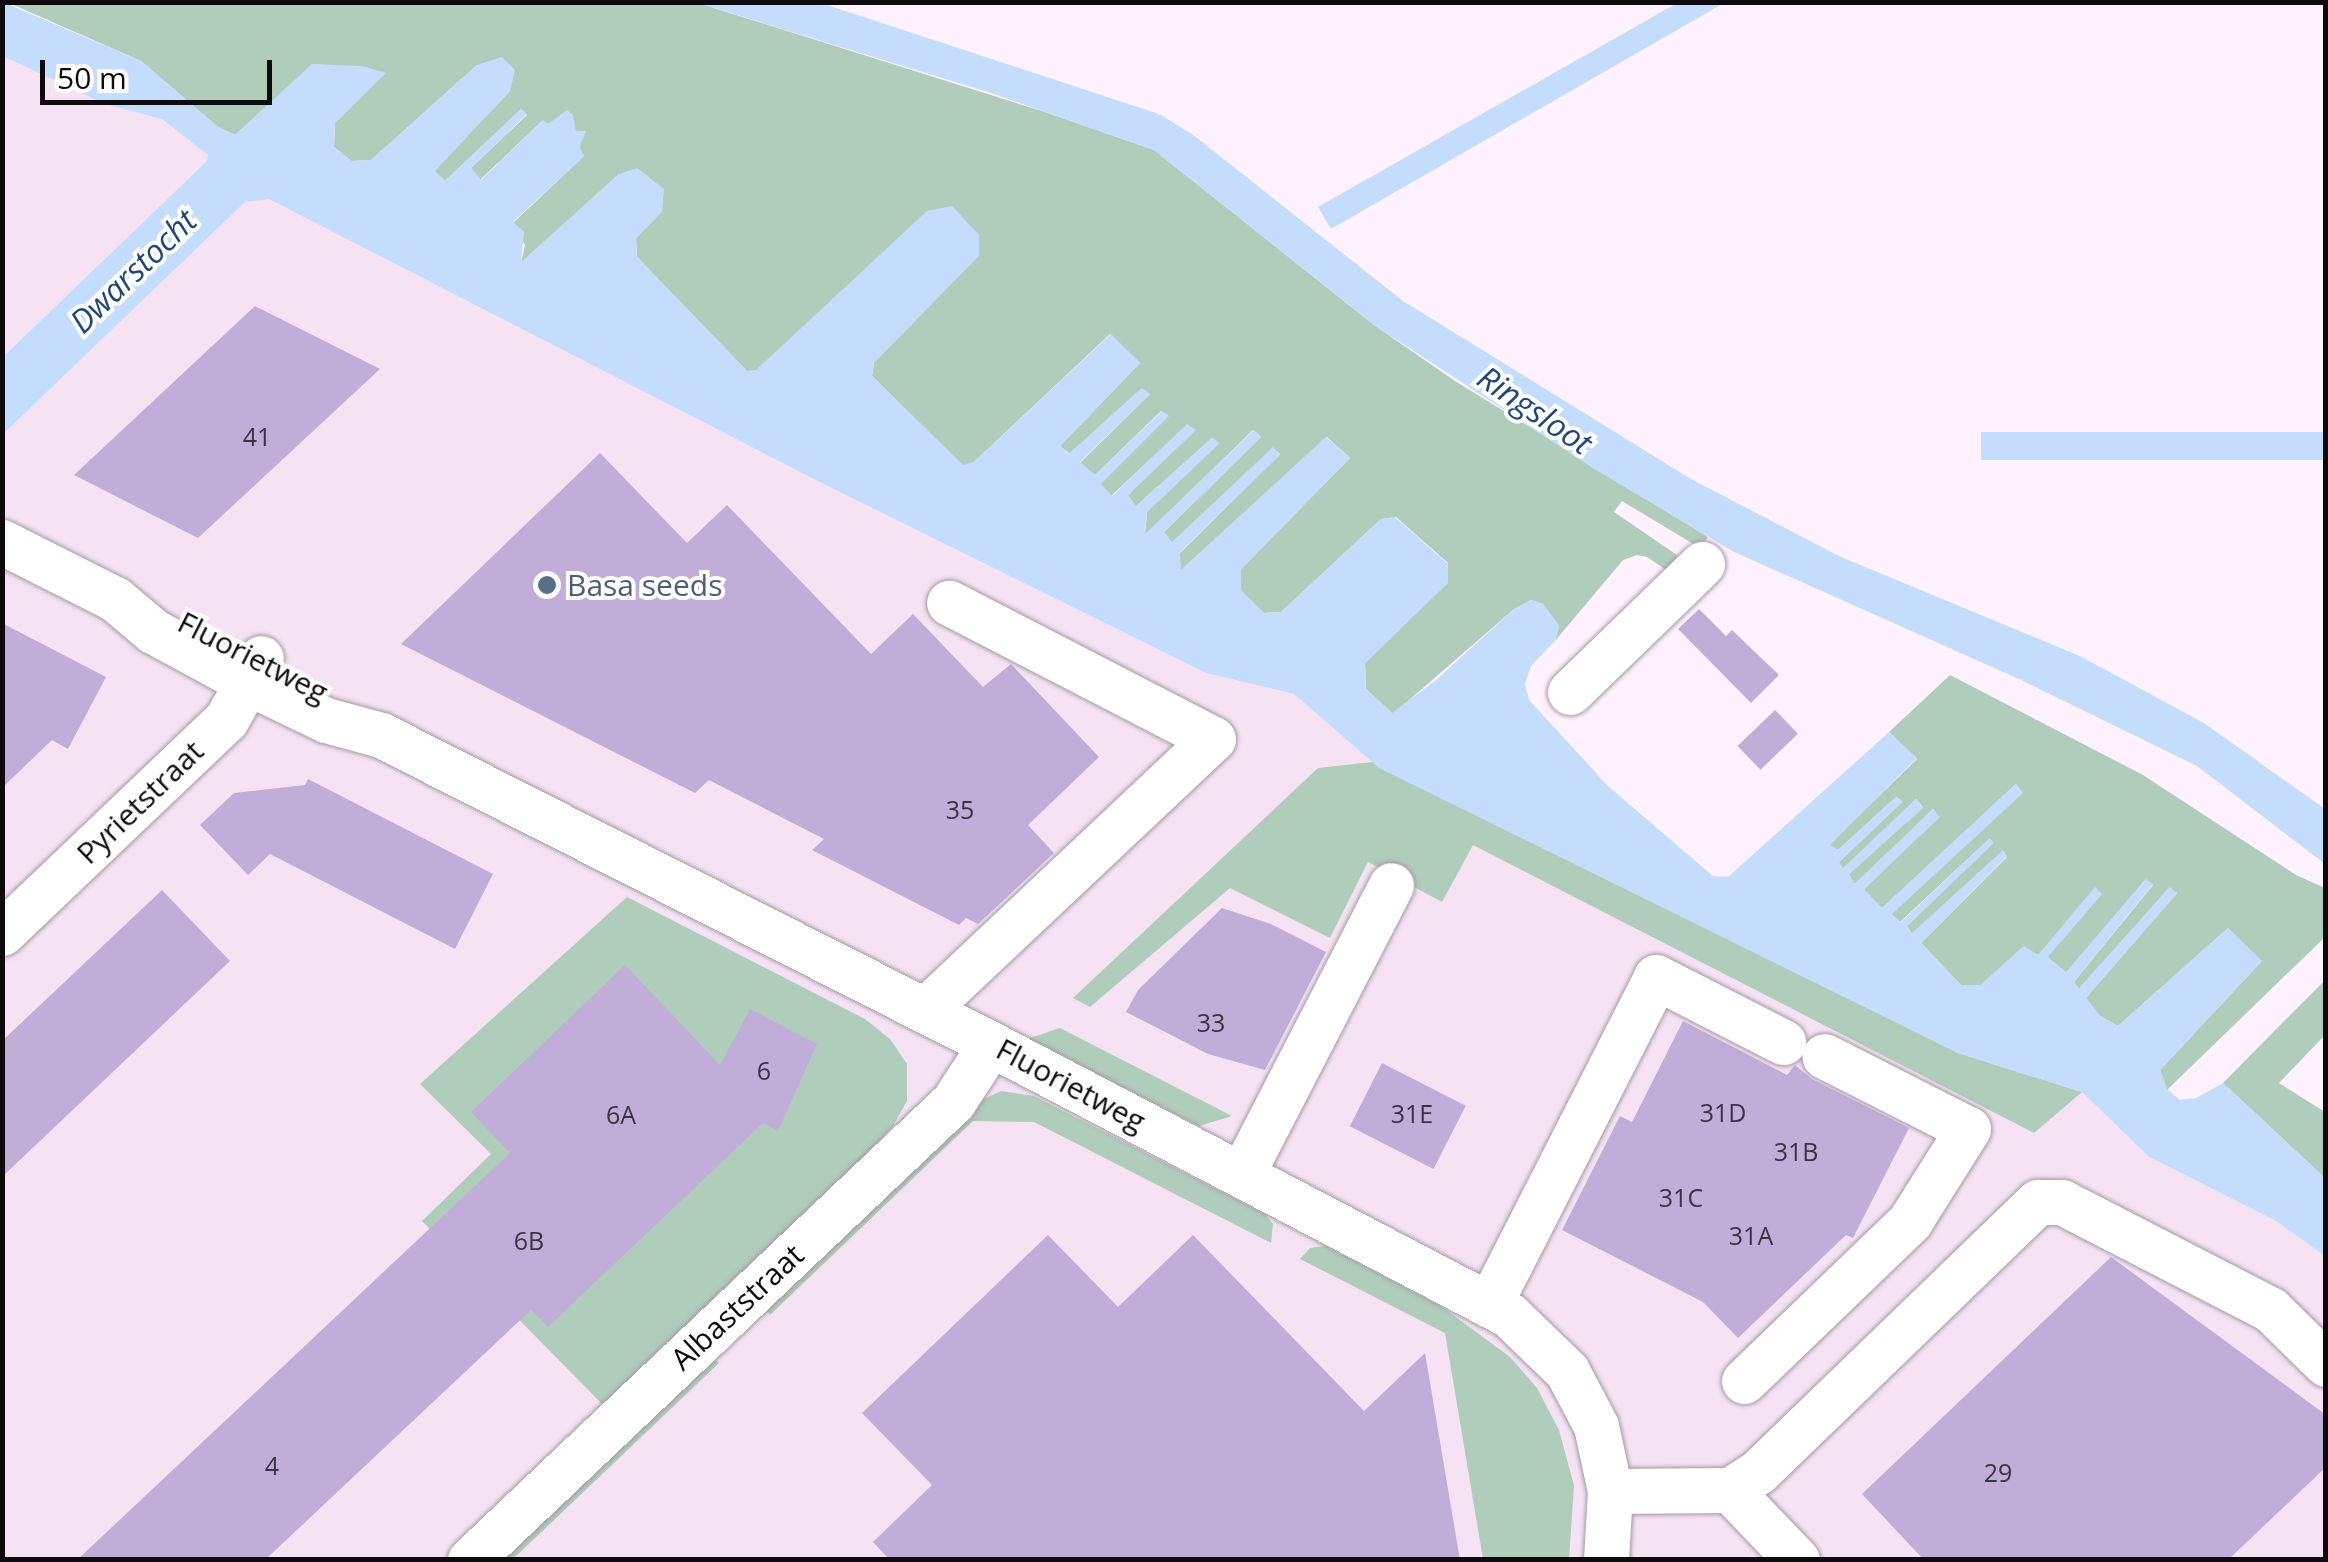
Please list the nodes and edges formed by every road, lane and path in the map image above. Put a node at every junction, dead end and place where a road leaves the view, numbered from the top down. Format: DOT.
graph roads {
  1 [pos="2,542"];
  2 [pos="1702,564"];
  3 [pos="949,603"];
  4 [pos="254,670"];
  5 [pos="1570,692"];
  6 [pos="1392,885"];
  7 [pos="2,933"];
  8 [pos="925,1010"];
  9 [pos="991,1044"];
  10 [pos="1242,1174"];
  11 [pos="1910,1220"];
  12 [pos="1963,1274"];
  13 [pos="1489,1305"];
  14 [pos="2326,1364"];
  15 [pos="1744,1381"];
  16 [pos="1730,1490"];
  17 [pos="1610,1491"];
  18 [pos="470,1560"];
  19 [pos="1606,1560"];
  20 [pos="1797,1560"];
  1 -- 4 [label="street, Fluorietweg"];
  2 -- 5 [label="street"];
  3 -- 8 [label="street"];
  4 -- 7 [label="street, Pyrietstraat"];
  4 -- 8 [label="street, Fluorietweg"];
  6 -- 10 [label="street"];
  8 -- 9 [label="street, Fluorietweg"];
  9 -- 10 [label="street, Fluorietweg"];
  9 -- 18 [label="street, Albaststraat"];
  10 -- 13 [label="street, Fluorietweg"];
  11 -- 12 [label="street"];
  11 -- 13 [label="street"];
  11 -- 15 [label="street"];
  12 -- 14 [label="street"];
  12 -- 16 [label="street"];
  13 -- 17 [label="street, Fluorietweg"];
  16 -- 17 [label="street"];
  16 -- 20 [label="street"];
  17 -- 19 [label="street, Fluorietweg"];
}
